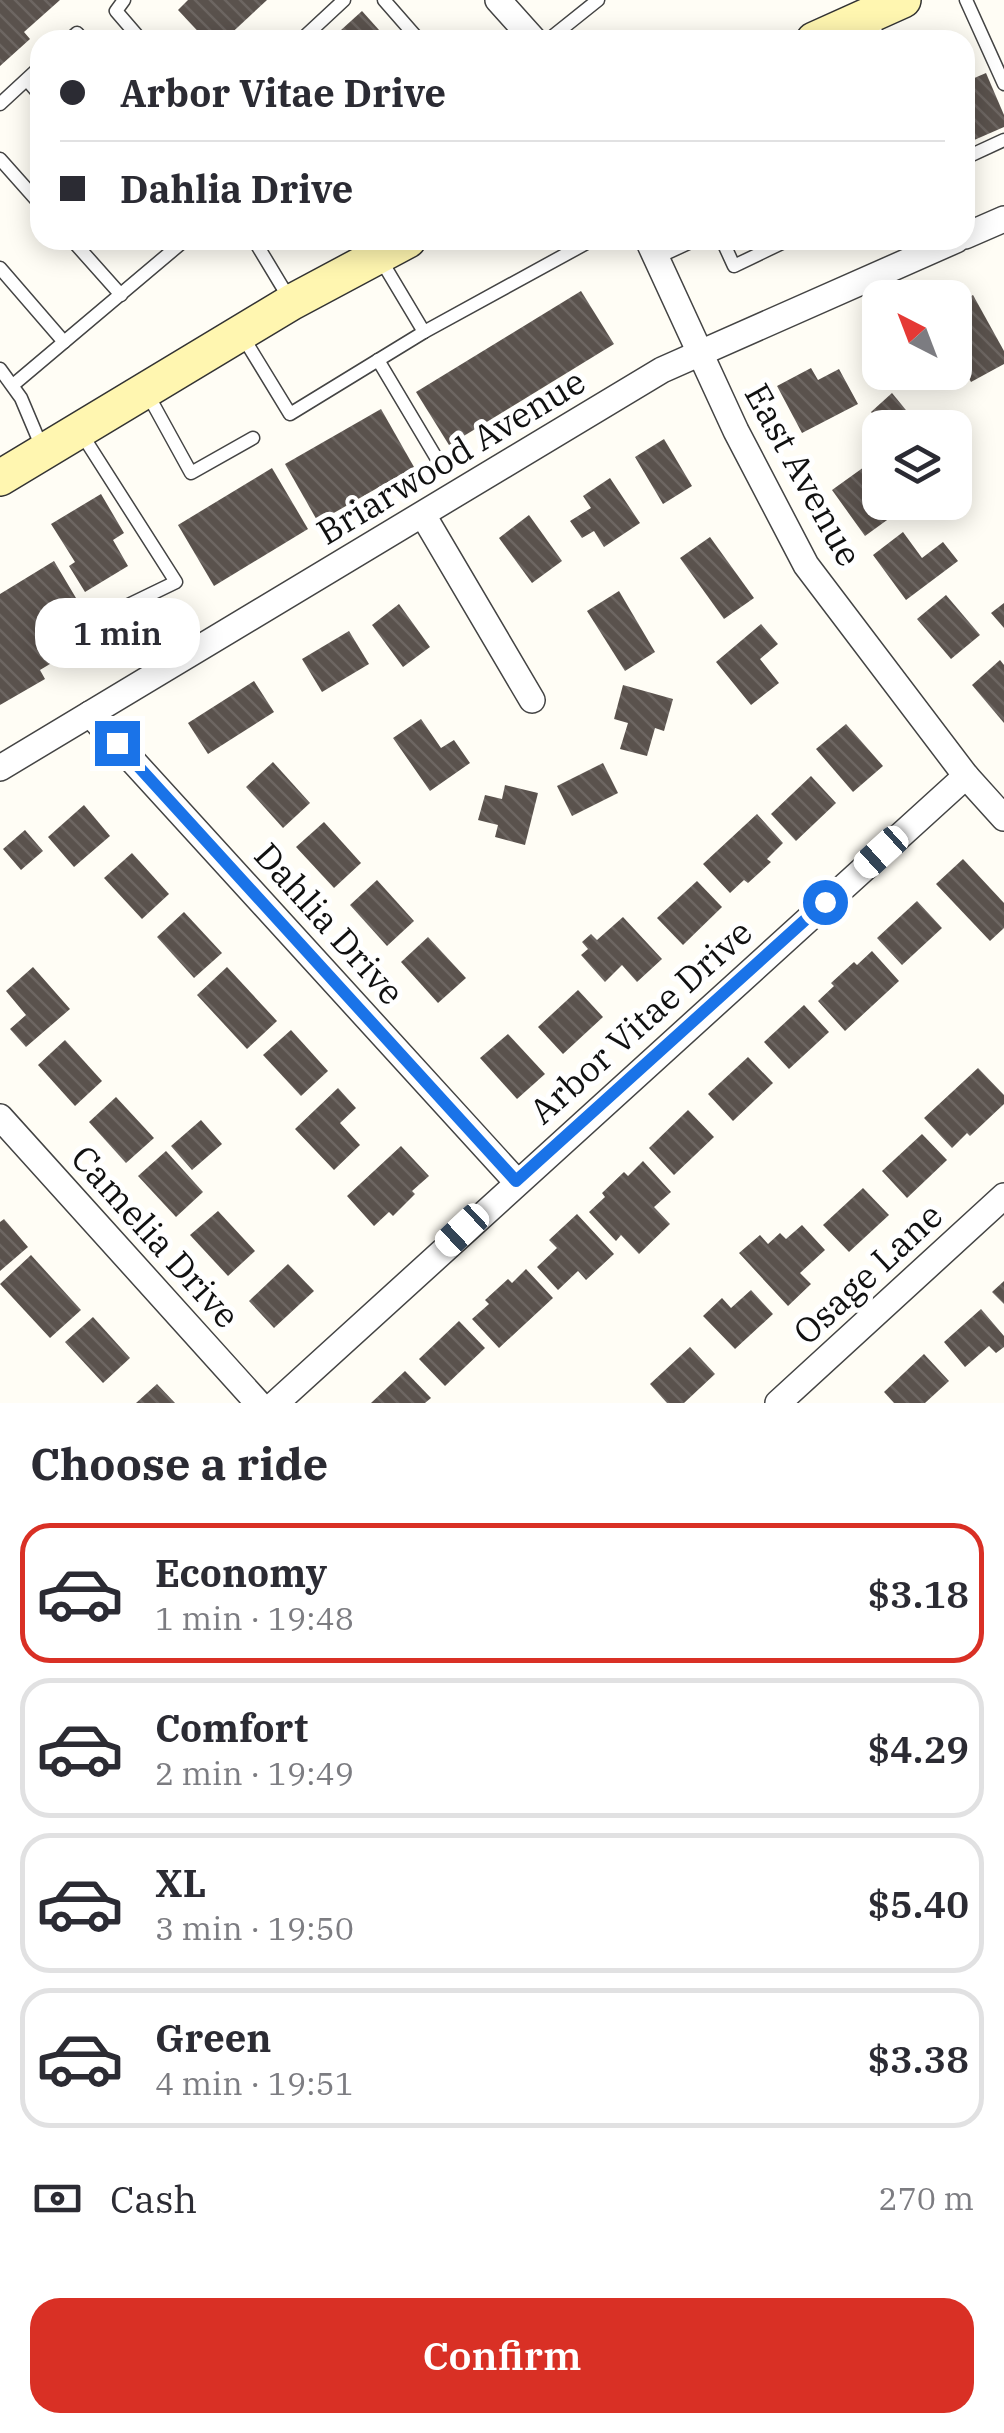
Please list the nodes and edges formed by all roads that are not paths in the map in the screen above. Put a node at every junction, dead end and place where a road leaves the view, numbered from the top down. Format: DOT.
graph roads {
  1 [pos="124,0"];
  2 [pos="344,0"];
  3 [pos="384,0"];
  4 [pos="498,0"];
  5 [pos="598,0"];
  6 [pos="904,0"];
  7 [pos="966,0"];
  8 [pos="861,23"];
  9 [pos="132,30"];
  10 [pos="312,30"];
  11 [pos="410,30"];
  12 [pos="525,30"];
  13 [pos="560,30"];
  14 [pos="30,76"];
  15 [pos="26,80"];
  16 [pos="30,84"];
  17 [pos="1004,84"];
  18 [pos="0,104"];
  19 [pos="1004,140"];
  20 [pos="975,153"];
  21 [pos="0,159"];
  22 [pos="30,193"];
  23 [pos="1004,219"];
  24 [pos="975,232"];
  25 [pos="81,250"];
  26 [pos="169,250"];
  27 [pos="260,250"];
  28 [pos="378,250"];
  29 [pos="387,250"];
  30 [pos="574,250"];
  31 [pos="652,250"];
  32 [pos="727,250"];
  33 [pos="767,250"];
  34 [pos="933,250"];
  35 [pos="0,268"];
  36 [pos="121,294"];
  37 [pos="292,302"];
  38 [pos="424,332"];
  39 [pos="240,334"];
  40 [pos="64,342"];
  41 [pos="700,352"];
  42 [pos="378,360"];
  43 [pos="0,369"];
  44 [pos="13,385"];
  45 [pos="146,391"];
  46 [pos="79,431"];
  47 [pos="253,438"];
  48 [pos="44,452"];
  49 [pos="437,459"];
  50 [pos="0,478"];
  51 [pos="423,515"];
  52 [pos="114,612"];
  53 [pos="532,700"];
  54 [pos="90,714"];
  55 [pos="0,768"];
  56 [pos="966,776"];
  57 [pos="1004,818"];
  58 [pos="0,1117"];
  59 [pos="516,1181"];
  60 [pos="1004,1196"];
  61 [pos="258,1403"];
  62 [pos="276,1403"];
  63 [pos="778,1403"];
  1 -- 9 [label="lane"];
  2 -- 10 [label="lane"];
  3 -- 11 [label="lane"];
  4 -- 12 [label="street"];
  5 -- 13 [label="lane"];
  6 -- 8 [label="main road"];
  7 -- 17 [label="lane"];
  14 -- 15 [label="lane"];
  15 -- 16 [label="lane"];
  15 -- 18 [label="lane"];
  19 -- 20 [label="lane"];
  21 -- 22 [label="lane"];
  23 -- 24 [label="street"];
  25 -- 36 [label="lane"];
  26 -- 36 [label="lane"];
  27 -- 37 [label="lane"];
  28 -- 37 [label="main road"];
  29 -- 38 [label="lane"];
  30 -- 38 [label="lane"];
  31 -- 41 [label="street, East Avenue"];
  32 -- 33 [label="lane"];
  34 -- 41 [label="street, Briarwood Avenue"];
  35 -- 40 [label="lane"];
  36 -- 40 [label="lane"];
  37 -- 39 [label="main road"];
  38 -- 42 [label="lane"];
  39 -- 42 [label="lane"];
  39 -- 45 [label="main road"];
  40 -- 44 [label="lane"];
  41 -- 51 [label="street, Briarwood Avenue"];
  41 -- 56 [label="street, East Avenue"];
  42 -- 49 [label="lane"];
  43 -- 44 [label="lane"];
  44 -- 48 [label="lane"];
  45 -- 46 [label="main road"];
  45 -- 47 [label="lane"];
  46 -- 48 [label="main road"];
  46 -- 52 [label="lane"];
  48 -- 50 [label="main road"];
  51 -- 53 [label="street"];
  51 -- 54 [label="street, Briarwood Avenue"];
  54 -- 55 [label="street, Briarwood Avenue"];
  54 -- 59 [label="street, Dahlia Drive"];
  56 -- 57 [label="street, East Avenue"];
  56 -- 59 [label="street, Arbor Vitae Drive"];
  58 -- 61 [label="street, Camelia Drive"];
  59 -- 62 [label="street, Arbor Vitae Drive"];
  60 -- 63 [label="street, Osage Lane"];
}
